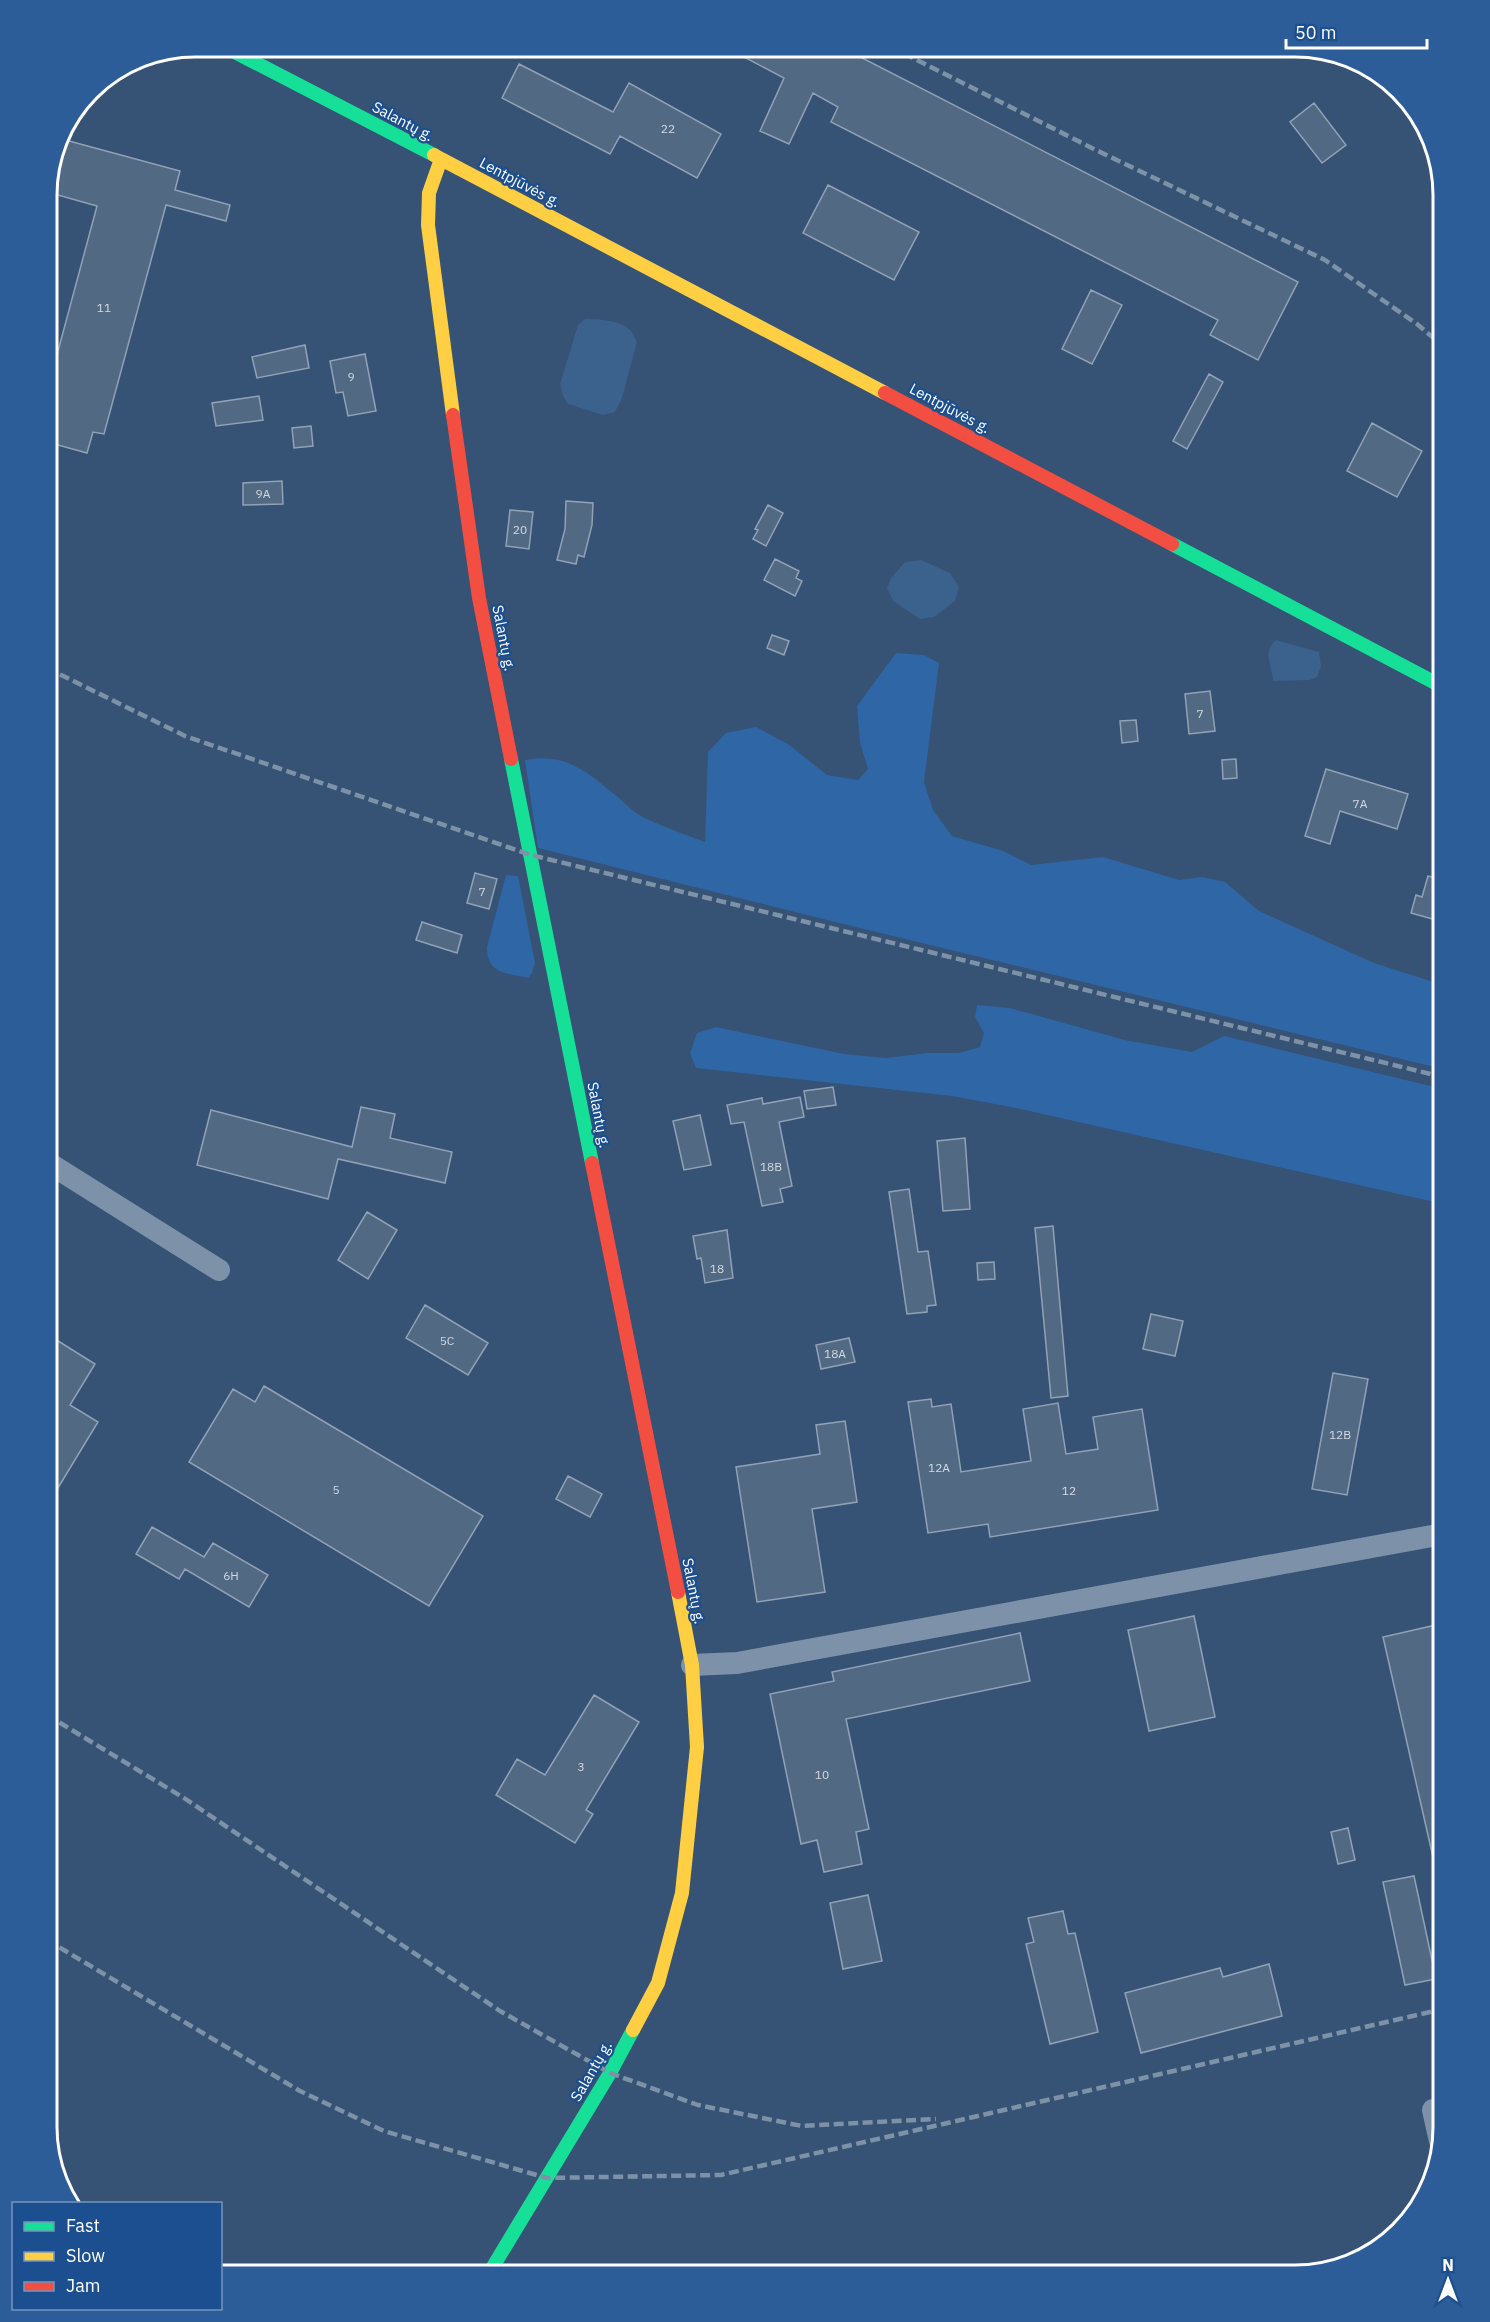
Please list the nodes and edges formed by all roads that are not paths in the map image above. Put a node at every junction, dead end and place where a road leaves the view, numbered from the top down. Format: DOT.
graph roads {
  1 [pos="246,57"];
  2 [pos="441,159"];
  3 [pos="1433,682"];
  4 [pos="57,1168"];
  5 [pos="219,1270"];
  6 [pos="1433,1536"];
  7 [pos="692,1665"];
  8 [pos="1432,2110"];
  9 [pos="1433,2114"];
  10 [pos="494,2265"];
  1 -- 2 [label="street, Salantų g."];
  2 -- 3 [label="street, Lentpjūvės g."];
  2 -- 7 [label="street, Salantų g."];
  4 -- 5 [label="street"];
  6 -- 7 [label="street"];
  7 -- 10 [label="street, Salantų g."];
  8 -- 9 [label="street"];
}
